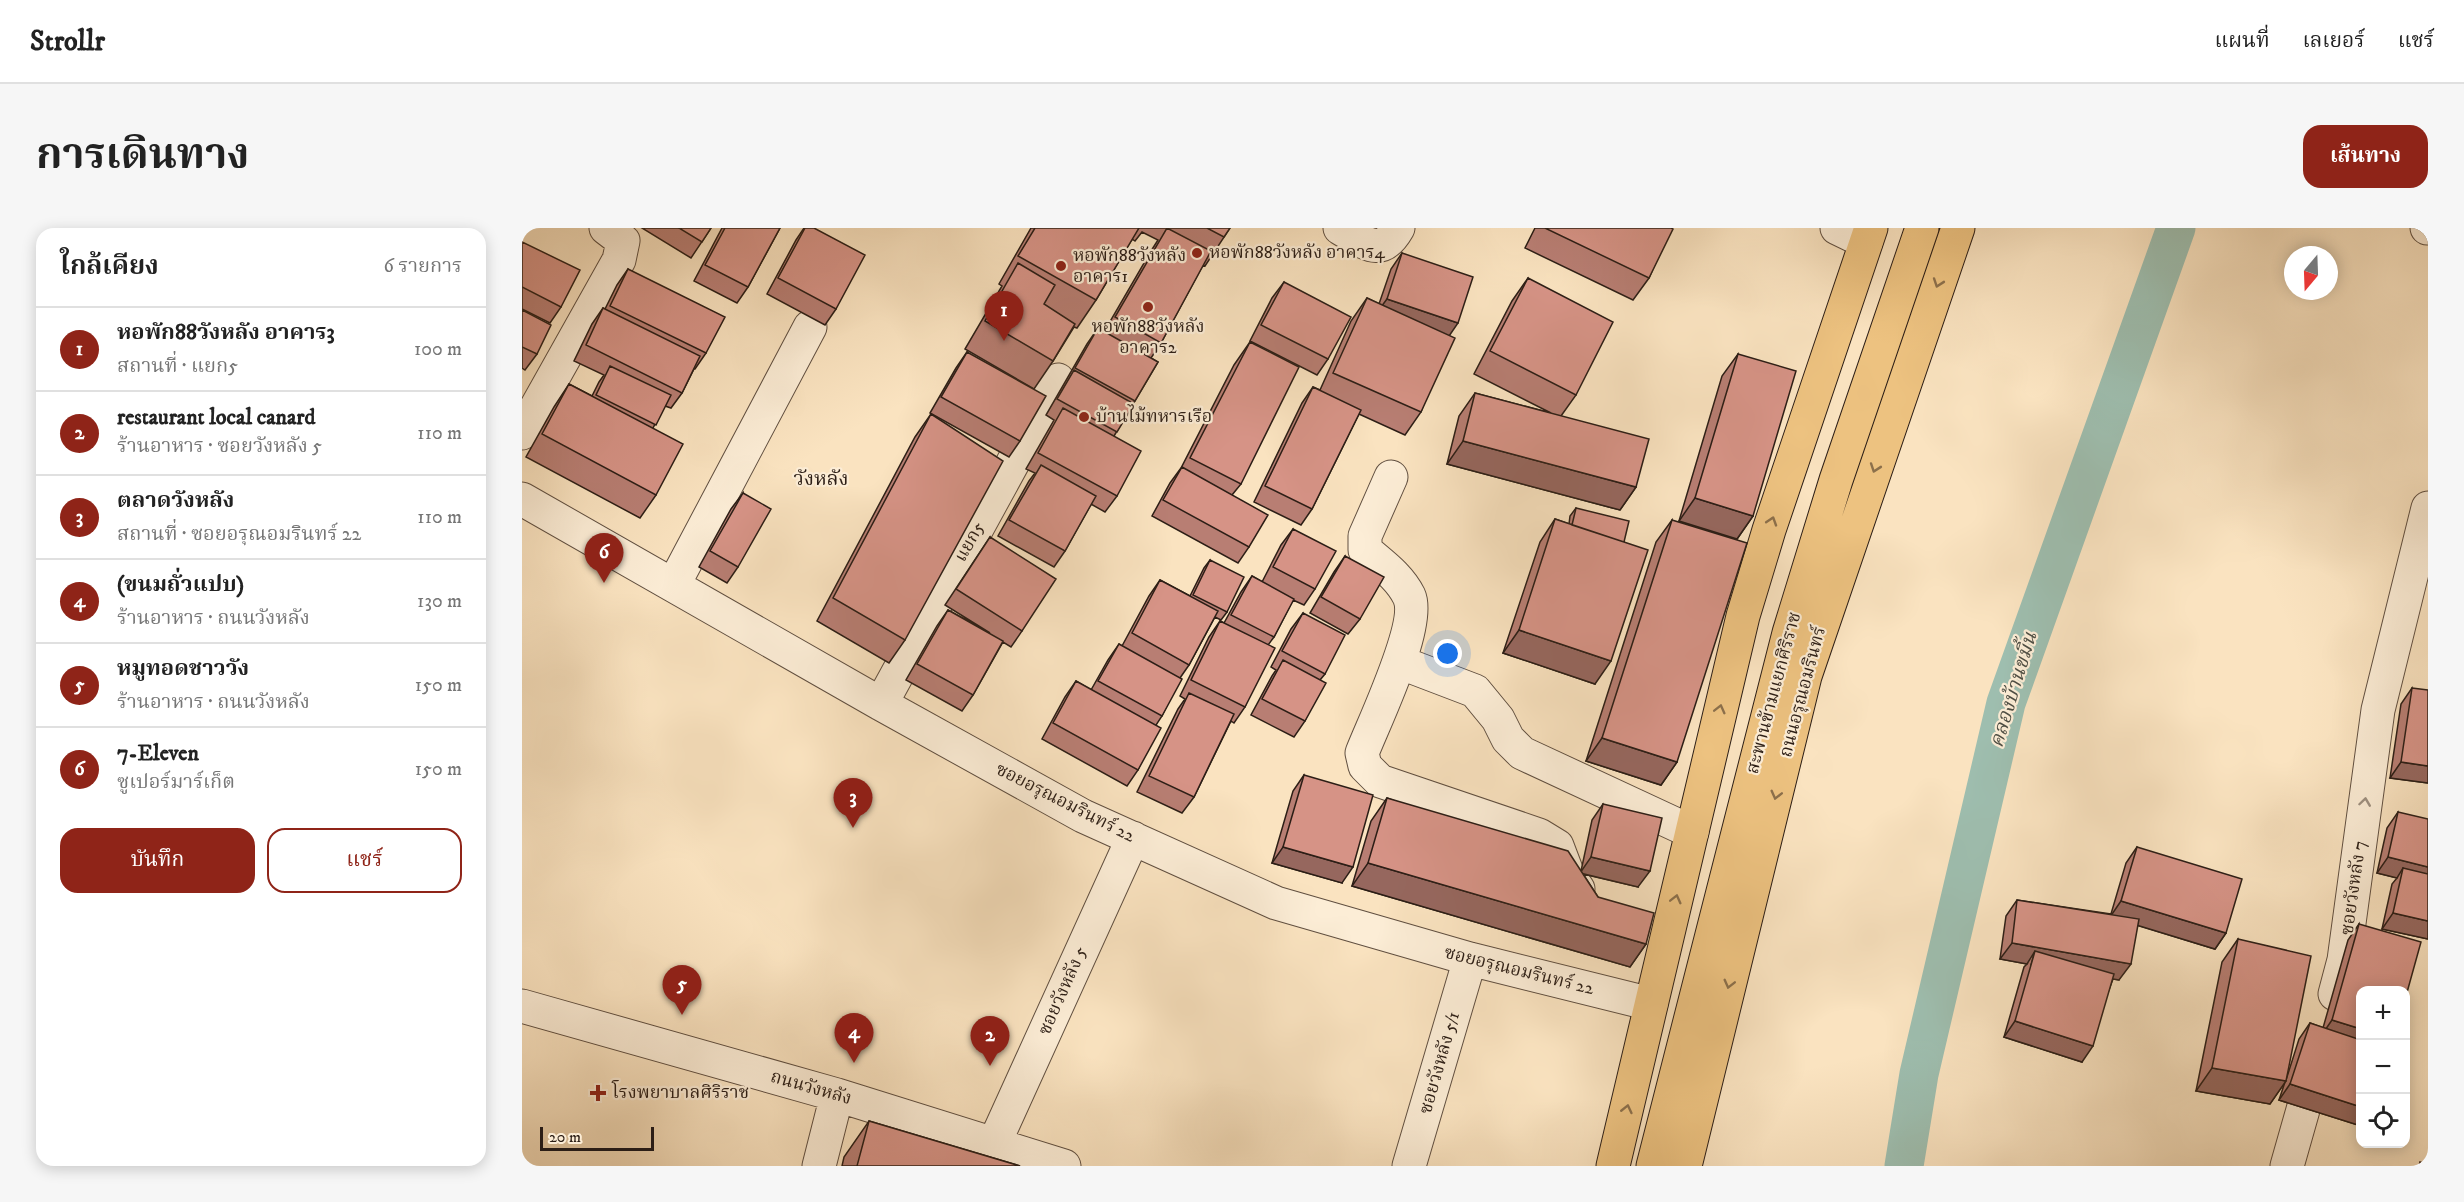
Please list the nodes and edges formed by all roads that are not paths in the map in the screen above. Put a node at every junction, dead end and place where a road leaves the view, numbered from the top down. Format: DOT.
graph roads {
  1 [pos="1340,228"];
  2 [pos="1398,228"];
  3 [pos="1838,228"];
  4 [pos="1922,228"];
  5 [pos="1958,228"];
  6 [pos="615,234"];
  7 [pos="1869,235"];
  8 [pos="810,327"];
  9 [pos="1058,380"];
  10 [pos="522,433"];
  11 [pos="1391,477"];
  12 [pos="522,499"];
  13 [pos="2428,508"];
  14 [pos="674,584"];
  15 [pos="2416,609"];
  16 [pos="1399,662"];
  17 [pos="881,704"];
  18 [pos="1692,832"];
  19 [pos="1132,838"];
  20 [pos="1598,913"];
  21 [pos="1470,959"];
  22 [pos="1651,1004"];
  23 [pos="522,1006"];
  24 [pos="837,1095"];
  25 [pos="994,1144"];
  26 [pos="819,1166"];
  27 [pos="1064,1166"];
  28 [pos="1409,1166"];
  29 [pos="1613,1166"];
  30 [pos="1653,1166"];
  31 [pos="1685,1166"];
  32 [pos="2287,1166"];
  1 -- 2 [label="street"];
  3 -- 7 [label="street"];
  4 -- 30 [label="main road, สะพานข้ามแยกศิริราช"];
  5 -- 31 [label="main road, ถนนอรุณอมรินทร์, one-way"];
  6 -- 10 [label="street"];
  18 -- 7 [label="main road, one-way"];
  8 -- 14 [label="street"];
  9 -- 17 [label="street, แยก5"];
  11 -- 16 [label="street"];
  12 -- 14 [label="street, ซอยอรุณอมรินทร์ 22"];
  13 -- 15 [label="street, ซอยวังหลัง 7"];
  14 -- 17 [label="street, ซอยอรุณอมรินทร์ 22"];
  32 -- 15 [label="street, ซอยวังหลัง 7, one-way"];
  16 -- 18 [label="street"];
  16 -- 20 [label="street"];
  17 -- 19 [label="street, ซอยอรุณอมรินทร์ 22"];
  22 -- 18 [label="main road, one-way"];
  19 -- 21 [label="street, ซอยอรุณอมรินทร์ 22"];
  19 -- 25 [label="street, ซอยวังหลัง 5"];
  21 -- 22 [label="street, ซอยอรุณอมรินทร์ 22"];
  21 -- 28 [label="street, ซอยวังหลัง 5/1"];
  29 -- 22 [label="main road, one-way"];
  23 -- 24 [label="street, ถนนวังหลัง"];
  24 -- 25 [label="street, ถนนวังหลัง"];
  24 -- 26 [label="street"];
  25 -- 27 [label="street, ถนนวังหลัง"];
}
